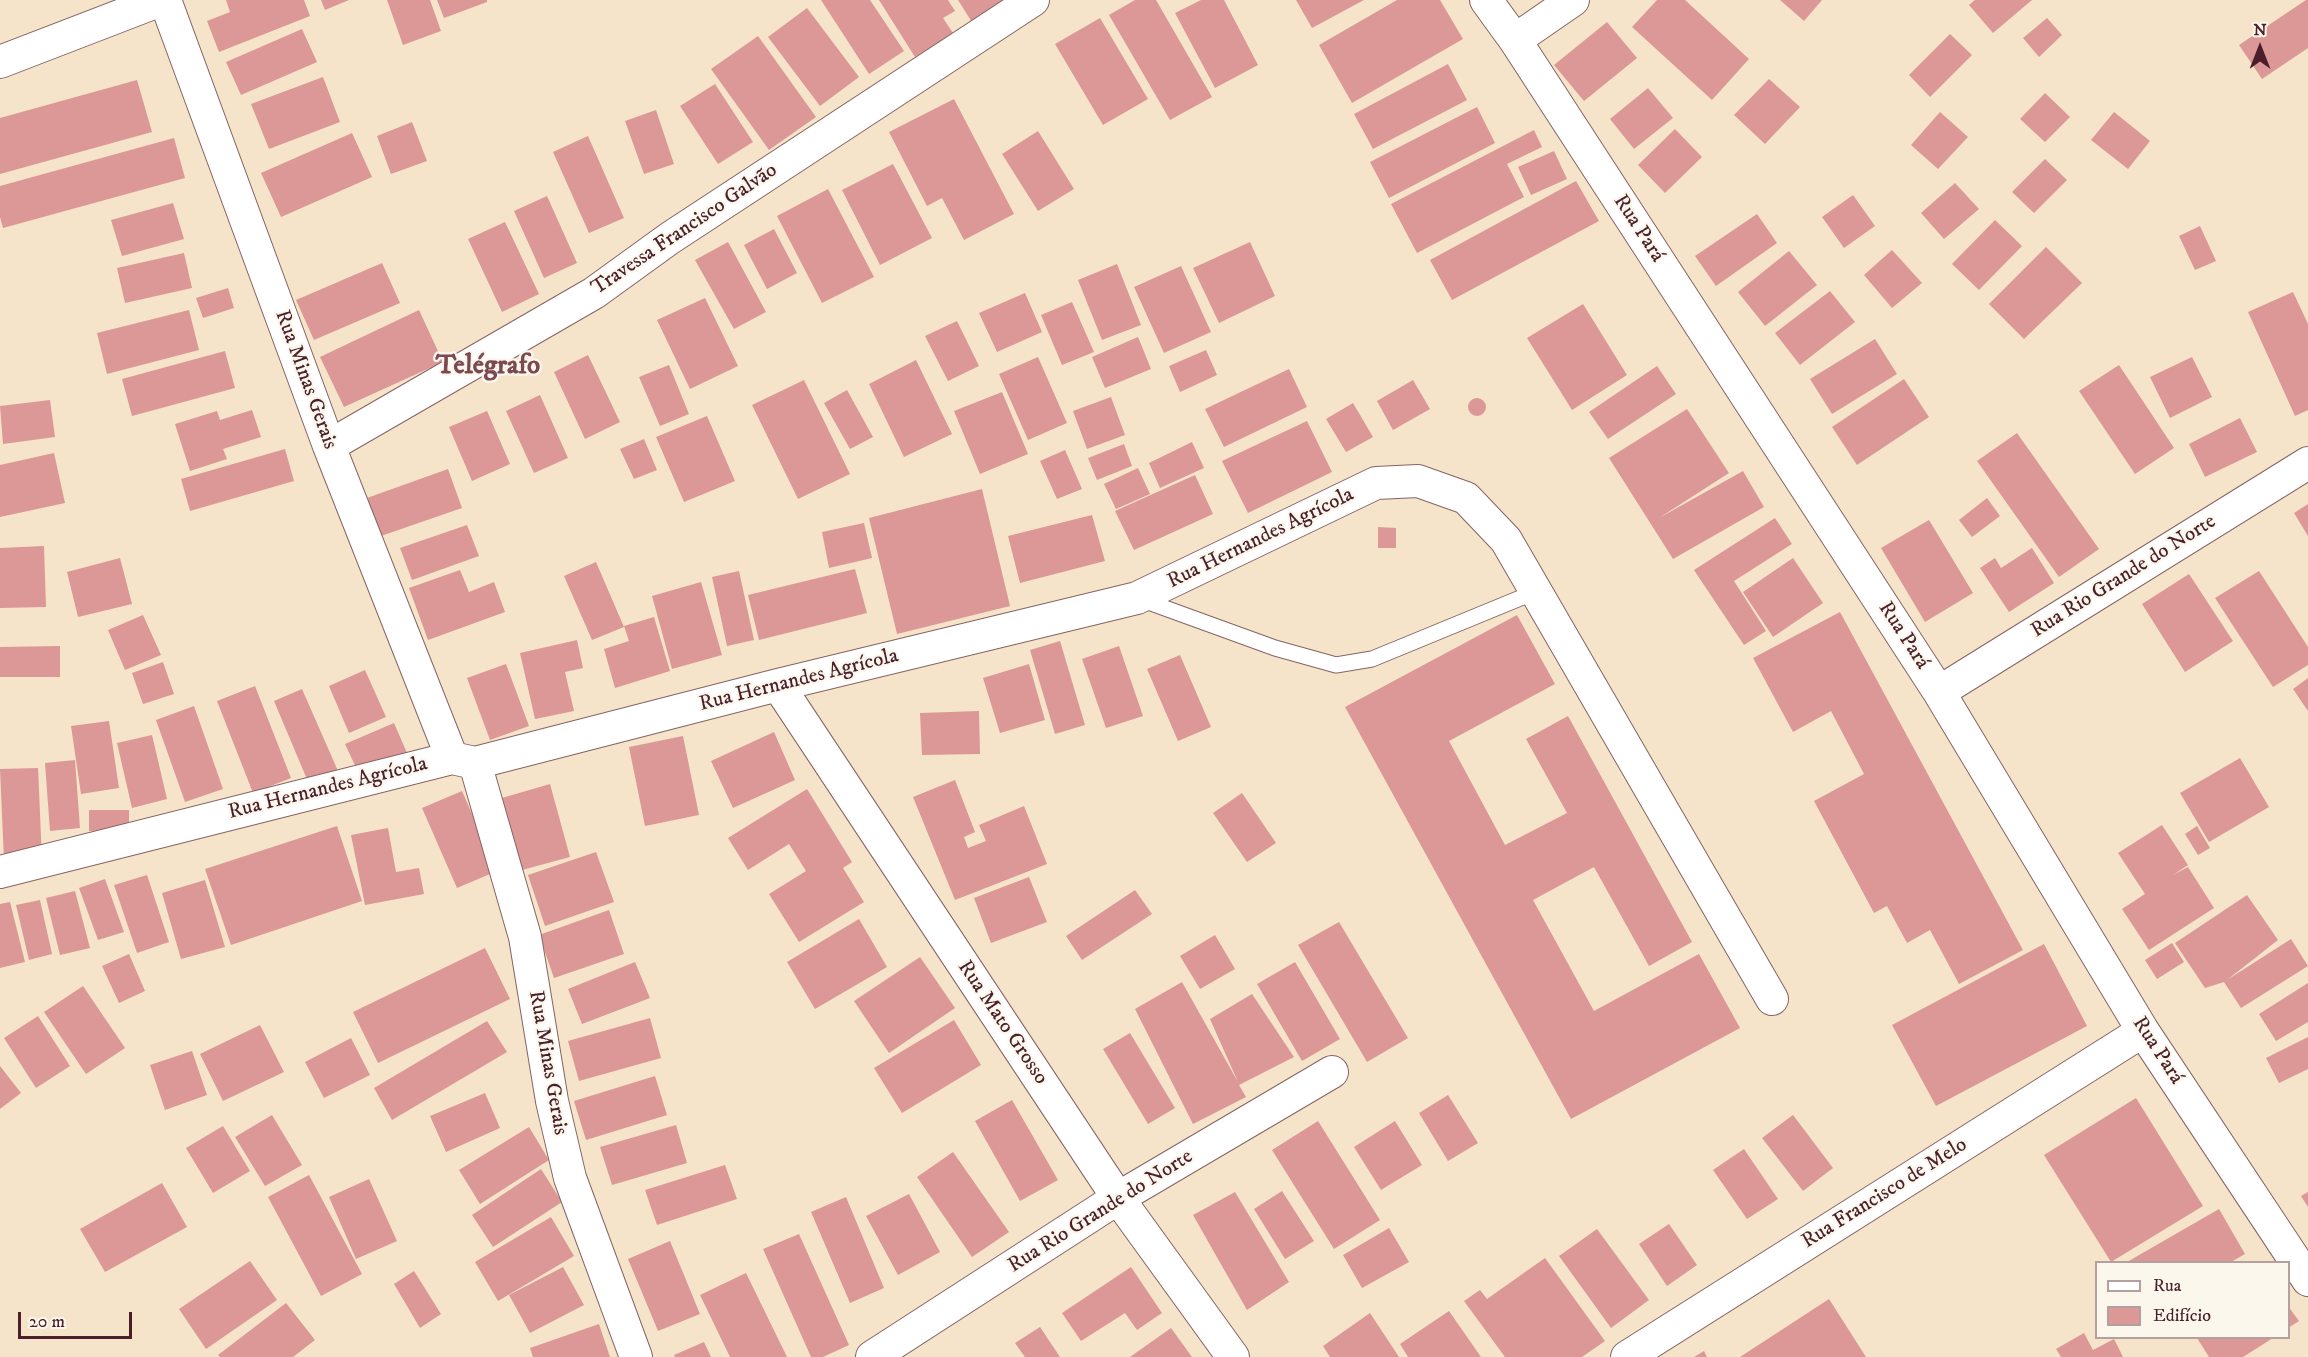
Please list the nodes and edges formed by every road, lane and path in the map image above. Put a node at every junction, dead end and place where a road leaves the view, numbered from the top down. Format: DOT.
graph roads {
  1 [pos="160,0"];
  2 [pos="165,0"];
  3 [pos="1033,0"];
  4 [pos="1486,0"];
  5 [pos="1573,0"];
  6 [pos="1515,40"];
  7 [pos="5,51"];
  8 [pos="329,446"];
  9 [pos="2308,463"];
  10 [pos="1535,592"];
  11 [pos="1137,598"];
  12 [pos="778,685"];
  13 [pos="1939,692"];
  14 [pos="463,760"];
  15 [pos="0,872"];
  16 [pos="1772,999"];
  17 [pos="2143,1031"];
  18 [pos="1332,1072"];
  19 [pos="1118,1198"];
  20 [pos="2308,1280"];
  21 [pos="636,1357"];
  22 [pos="872,1357"];
  23 [pos="1233,1357"];
  24 [pos="1628,1357"];
  1 -- 7 [label="street"];
  2 -- 8 [label="street, Rua Minas Gerais"];
  3 -- 8 [label="street, Travessa Francisco Galvão"];
  4 -- 6 [label="street, Rua Pará"];
  5 -- 6 [label="street"];
  6 -- 13 [label="street, Rua Pará"];
  8 -- 14 [label="street, Rua Minas Gerais"];
  9 -- 13 [label="street, Rua Rio Grande do Norte"];
  10 -- 11 [label="lane"];
  10 -- 11 [label="street, Rua Hernandes Agrícola"];
  10 -- 16 [label="street, Rua Hernandes Agrícola"];
  11 -- 12 [label="street, Rua Hernandes Agrícola"];
  12 -- 14 [label="street, Rua Hernandes Agrícola"];
  12 -- 19 [label="street, Rua Mato Grosso"];
  13 -- 17 [label="street, Rua Pará"];
  14 -- 15 [label="street, Rua Hernandes Agrícola"];
  14 -- 21 [label="street, Rua Minas Gerais"];
  17 -- 20 [label="street, Rua Pará"];
  17 -- 24 [label="street, Rua Francisco de Melo"];
  18 -- 19 [label="street, Rua Rio Grande do Norte"];
  19 -- 22 [label="street, Rua Rio Grande do Norte"];
  19 -- 23 [label="street, Rua Mato Grosso"];
}
